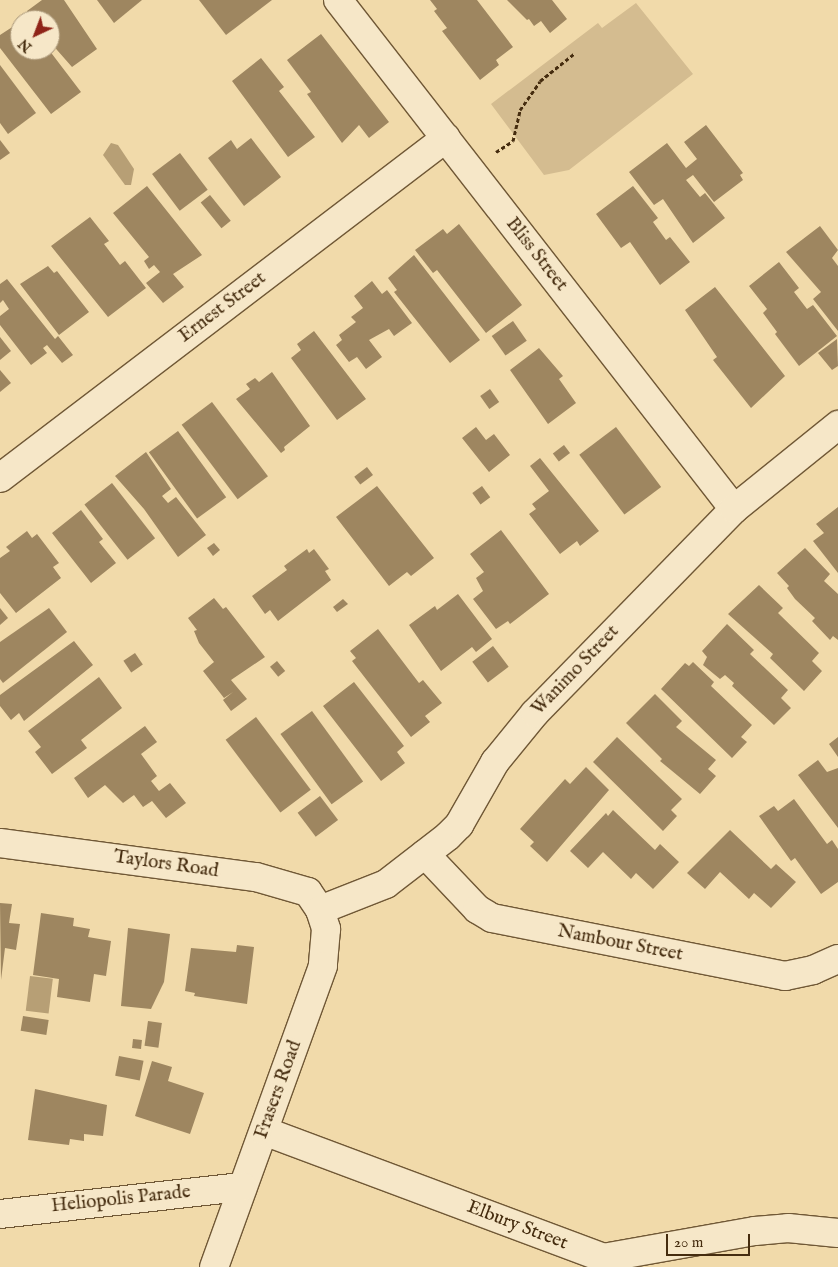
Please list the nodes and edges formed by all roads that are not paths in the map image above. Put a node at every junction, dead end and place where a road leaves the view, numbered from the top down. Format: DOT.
graph roads {
  1 [pos="338,0"];
  2 [pos="446,138"];
  3 [pos="838,426"];
  4 [pos="0,478"];
  5 [pos="734,509"];
  6 [pos="0,843"];
  7 [pos="425,854"];
  8 [pos="320,910"];
  9 [pos="838,959"];
  10 [pos="264,1131"];
  11 [pos="242,1187"];
  12 [pos="0,1214"];
  13 [pos="838,1233"];
  14 [pos="602,1262"];
  15 [pos="214,1267"];
  1 -- 2 [label="street, Bliss Street"];
  2 -- 4 [label="street, Ernest Street"];
  2 -- 5 [label="street, Bliss Street"];
  3 -- 5 [label="street, Wanimo Street"];
  5 -- 7 [label="street, Wanimo Street"];
  6 -- 8 [label="street, Taylors Road"];
  7 -- 8 [label="street, Wanimo Street"];
  7 -- 9 [label="street, Nambour Street"];
  8 -- 10 [label="street, Frasers Road"];
  10 -- 11 [label="street, Frasers Road"];
  10 -- 14 [label="street, Elbury Street"];
  11 -- 12 [label="street, Heliopolis Parade"];
  11 -- 15 [label="street, Frasers Road"];
  13 -- 14 [label="street, Elbury Street"];
}
